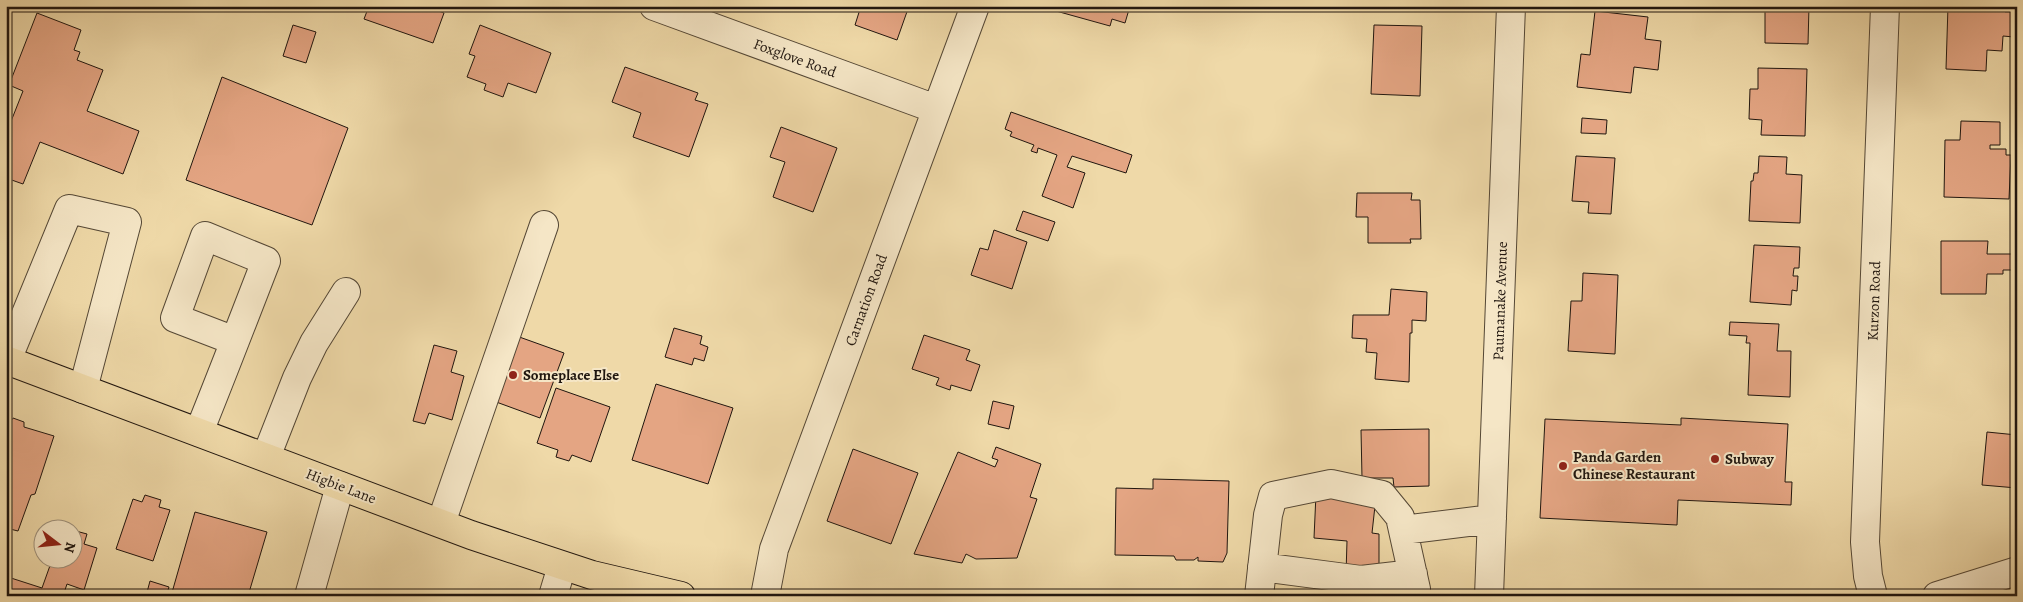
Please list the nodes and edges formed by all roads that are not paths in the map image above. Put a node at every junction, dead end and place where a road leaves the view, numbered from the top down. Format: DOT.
graph roads {
  1 [pos="654,6"];
  2 [pos="975,6"];
  3 [pos="1511,6"];
  4 [pos="1885,6"];
  5 [pos="936,109"];
  6 [pos="544,225"];
  7 [pos="346,292"];
  8 [pos="235,340"];
  9 [pos="7,360"];
  10 [pos="83,389"];
  11 [pos="199,432"];
  12 [pos="266,458"];
  13 [pos="340,486"];
  14 [pos="1492,519"];
  15 [pos="441,523"];
  16 [pos="1403,530"];
  17 [pos="562,566"];
  18 [pos="1262,567"];
  19 [pos="2017,570"];
  20 [pos="1414,585"];
  21 [pos="309,596"];
  22 [pos="554,596"];
  23 [pos="681,596"];
  24 [pos="765,596"];
  25 [pos="1259,596"];
  26 [pos="1489,596"];
  27 [pos="1873,596"];
  28 [pos="1937,596"];
  1 -- 5 [label="street, Foxglove Road"];
  2 -- 5 [label="street, Carnation Road"];
  3 -- 14 [label="street, Paumanake Avenue"];
  4 -- 27 [label="street, Kurzon Road"];
  5 -- 24 [label="street, Carnation Road"];
  6 -- 15 [label="street"];
  7 -- 12 [label="street"];
  8 -- 11 [label="street"];
  9 -- 10 [label="main road, Higbie Lane"];
  9 -- 10 [label="street"];
  10 -- 11 [label="main road, Higbie Lane"];
  11 -- 12 [label="main road, Higbie Lane"];
  12 -- 13 [label="main road, Higbie Lane"];
  13 -- 15 [label="main road, Higbie Lane"];
  13 -- 21 [label="street"];
  14 -- 16 [label="street"];
  14 -- 26 [label="street, Paumanake Avenue"];
  15 -- 17 [label="main road, Higbie Lane"];
  16 -- 18 [label="street"];
  16 -- 20 [label="street"];
  17 -- 22 [label="street"];
  17 -- 23 [label="main road, Higbie Lane"];
  18 -- 20 [label="street"];
  18 -- 25 [label="street"];
  19 -- 28 [label="street"];
}
